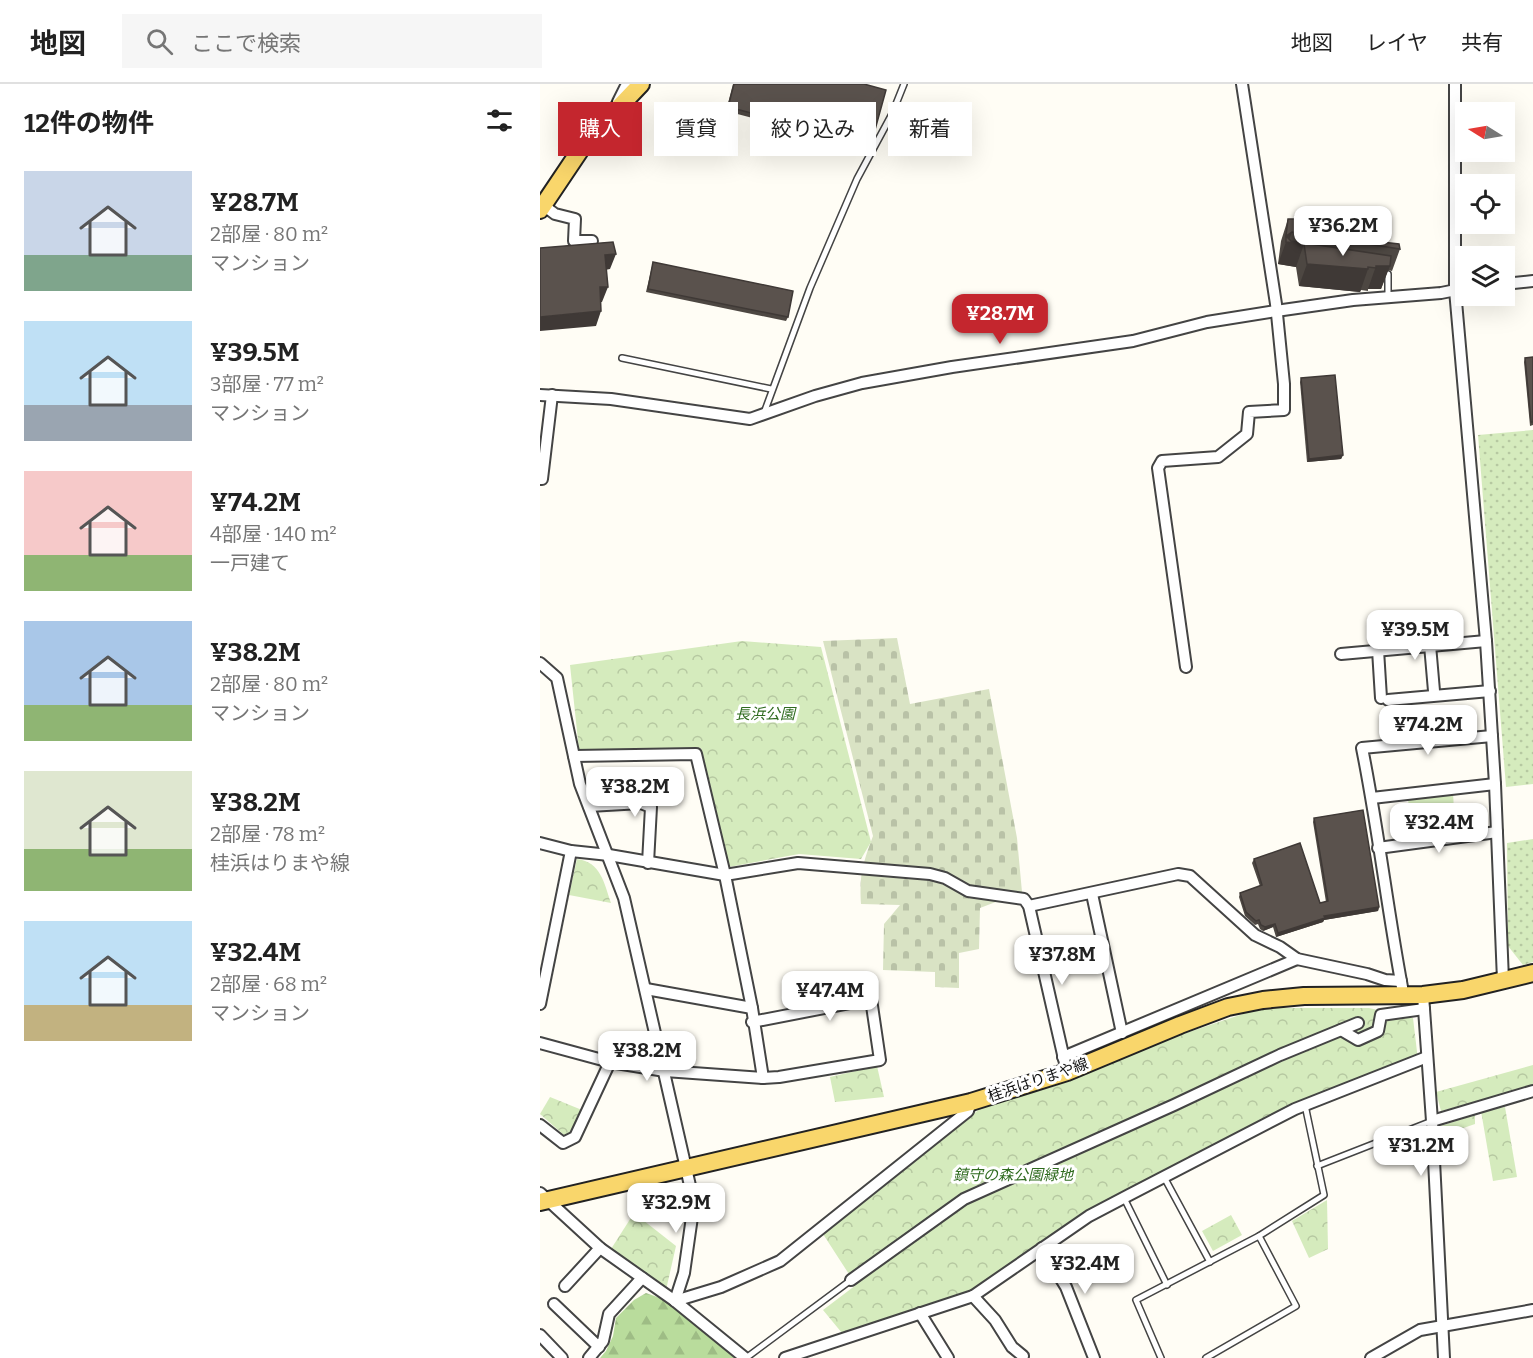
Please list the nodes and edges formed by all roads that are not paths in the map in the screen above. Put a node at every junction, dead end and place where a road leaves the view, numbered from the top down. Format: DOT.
graph roads {
  1 [pos="627,84"];
  2 [pos="641,84"];
  3 [pos="904,84"];
  4 [pos="1242,84"];
  5 [pos="1455,84"];
  6 [pos="618,102"];
  7 [pos="623,102"];
  8 [pos="576,156"];
  9 [pos="542,208"];
  10 [pos="592,242"];
  11 [pos="1459,246"];
  12 [pos="1377,272"];
  13 [pos="1533,281"];
  14 [pos="1515,283"];
  15 [pos="1455,290"];
  16 [pos="1388,298"];
  17 [pos="1461,306"];
  18 [pos="1276,311"];
  19 [pos="621,358"];
  20 [pos="771,389"];
  21 [pos="540,395"];
  22 [pos="552,395"];
  23 [pos="764,413"];
  24 [pos="540,479"];
  25 [pos="1486,641"];
  26 [pos="1430,645"];
  27 [pos="1378,650"];
  28 [pos="1341,654"];
  29 [pos="540,663"];
  30 [pos="1186,667"];
  31 [pos="1434,691"];
  32 [pos="1490,691"];
  33 [pos="1492,736"];
  34 [pos="574,756"];
  35 [pos="1495,784"];
  36 [pos="1372,798"];
  37 [pos="589,806"];
  38 [pos="1497,832"];
  39 [pos="540,843"];
  40 [pos="1378,848"];
  41 [pos="571,851"];
  42 [pos="609,855"];
  43 [pos="648,863"];
  44 [pos="725,875"];
  45 [pos="1092,894"];
  46 [pos="1029,906"];
  47 [pos="1297,959"];
  48 [pos="1533,973"];
  49 [pos="1503,980"];
  50 [pos="1402,988"];
  51 [pos="646,989"];
  52 [pos="1423,1002"];
  53 [pos="540,1004"];
  54 [pos="752,1008"];
  55 [pos="752,1022"];
  56 [pos="1358,1023"];
  57 [pos="1341,1030"];
  58 [pos="1122,1033"];
  59 [pos="540,1043"];
  60 [pos="1427,1057"];
  61 [pos="609,1062"];
  62 [pos="1065,1065"];
  63 [pos="665,1071"];
  64 [pos="763,1078"];
  65 [pos="1533,1091"];
  66 [pos="971,1102"];
  67 [pos="1305,1105"];
  68 [pos="1432,1121"];
  69 [pos="540,1125"];
  70 [pos="1317,1166"];
  71 [pos="686,1167"];
  72 [pos="1164,1177"];
  73 [pos="543,1198"];
  74 [pos="1124,1198"];
  75 [pos="1259,1236"];
  76 [pos="600,1248"];
  77 [pos="1042,1248"];
  78 [pos="1209,1262"];
  79 [pos="642,1278"];
  80 [pos="851,1280"];
  81 [pos="1167,1285"];
  82 [pos="565,1286"];
  83 [pos="973,1296"];
  84 [pos="675,1301"];
  85 [pos="554,1304"];
  86 [pos="1533,1310"];
  87 [pos="920,1313"];
  88 [pos="1443,1326"];
  89 [pos="540,1335"];
  90 [pos="599,1347"];
  91 [pos="1023,1356"];
  92 [pos="562,1358"];
  93 [pos="589,1358"];
  94 [pos="745,1358"];
  95 [pos="785,1358"];
  96 [pos="948,1358"];
  97 [pos="1094,1358"];
  98 [pos="1161,1358"];
  99 [pos="1206,1358"];
  100 [pos="1371,1358"];
  101 [pos="1444,1358"];
  1 -- 6 [label="street"];
  2 -- 7 [label="main road"];
  3 -- 20 [label="lane"];
  4 -- 18 [label="street"];
  5 -- 11 [label="street"];
  8 -- 9 [label="main road"];
  9 -- 10 [label="street"];
  12 -- 16 [label="lane"];
  13 -- 14 [label="street"];
  15 -- 16 [label="street"];
  16 -- 18 [label="street"];
  17 -- 25 [label="street"];
  18 -- 23 [label="street"];
  18 -- 30 [label="street"];
  19 -- 20 [label="lane"];
  20 -- 23 [label="lane"];
  21 -- 22 [label="street"];
  22 -- 23 [label="street"];
  22 -- 24 [label="street"];
  25 -- 26 [label="street"];
  25 -- 32 [label="street"];
  26 -- 27 [label="street"];
  26 -- 31 [label="street"];
  27 -- 28 [label="street"];
  27 -- 32 [label="street"];
  29 -- 34 [label="street"];
  32 -- 33 [label="street"];
  33 -- 35 [label="street"];
  33 -- 36 [label="street"];
  34 -- 37 [label="street"];
  34 -- 44 [label="street"];
  35 -- 36 [label="street"];
  35 -- 38 [label="street"];
  36 -- 40 [label="street"];
  37 -- 42 [label="street"];
  37 -- 43 [label="street"];
  38 -- 40 [label="street"];
  38 -- 49 [label="street"];
  39 -- 41 [label="street"];
  40 -- 50 [label="street"];
  41 -- 42 [label="street"];
  41 -- 53 [label="street"];
  42 -- 43 [label="street"];
  42 -- 51 [label="street"];
  43 -- 44 [label="street"];
  44 -- 46 [label="street"];
  44 -- 54 [label="street"];
  45 -- 46 [label="street"];
  45 -- 47 [label="street"];
  45 -- 58 [label="street"];
  46 -- 62 [label="street"];
  47 -- 50 [label="street"];
  47 -- 58 [label="street"];
  48 -- 49 [label="main road, 桂浜はりまや線"];
  49 -- 52 [label="main road, 桂浜はりまや線"];
  50 -- 52 [label="main road, 桂浜はりまや線"];
  50 -- 62 [label="main road, 桂浜はりまや線"];
  51 -- 54 [label="street"];
  51 -- 63 [label="street"];
  52 -- 57 [label="street"];
  52 -- 60 [label="street"];
  54 -- 55 [label="street"];
  55 -- 64 [label="street"];
  55 -- 64 [label="street"];
  56 -- 57 [label="street"];
  57 -- 80 [label="street"];
  58 -- 62 [label="street"];
  59 -- 61 [label="street"];
  60 -- 67 [label="street"];
  60 -- 68 [label="street"];
  61 -- 63 [label="street"];
  61 -- 69 [label="street"];
  62 -- 66 [label="main road, 桂浜はりまや線"];
  63 -- 64 [label="street"];
  63 -- 71 [label="street"];
  65 -- 68 [label="street"];
  66 -- 71 [label="main road, 桂浜はりまや線"];
  66 -- 84 [label="street"];
  67 -- 70 [label="lane"];
  67 -- 72 [label="street"];
  68 -- 70 [label="lane"];
  68 -- 88 [label="street"];
  70 -- 75 [label="lane"];
  71 -- 73 [label="main road, 桂浜はりまや線"];
  71 -- 84 [label="street"];
  72 -- 74 [label="street"];
  72 -- 78 [label="lane"];
  73 -- 76 [label="street"];
  74 -- 77 [label="street"];
  74 -- 81 [label="lane"];
  75 -- 78 [label="lane"];
  75 -- 99 [label="lane"];
  76 -- 79 [label="street"];
  76 -- 82 [label="street"];
  77 -- 83 [label="street"];
  77 -- 97 [label="street"];
  78 -- 81 [label="lane"];
  79 -- 84 [label="street"];
  79 -- 90 [label="street"];
  80 -- 94 [label="lane"];
  81 -- 98 [label="lane"];
  83 -- 87 [label="street"];
  83 -- 91 [label="street"];
  84 -- 94 [label="street"];
  85 -- 90 [label="street"];
  86 -- 88 [label="street"];
  87 -- 95 [label="street"];
  87 -- 96 [label="street"];
  88 -- 100 [label="street"];
  88 -- 101 [label="street"];
  89 -- 92 [label="street"];
  90 -- 93 [label="street"];
}
